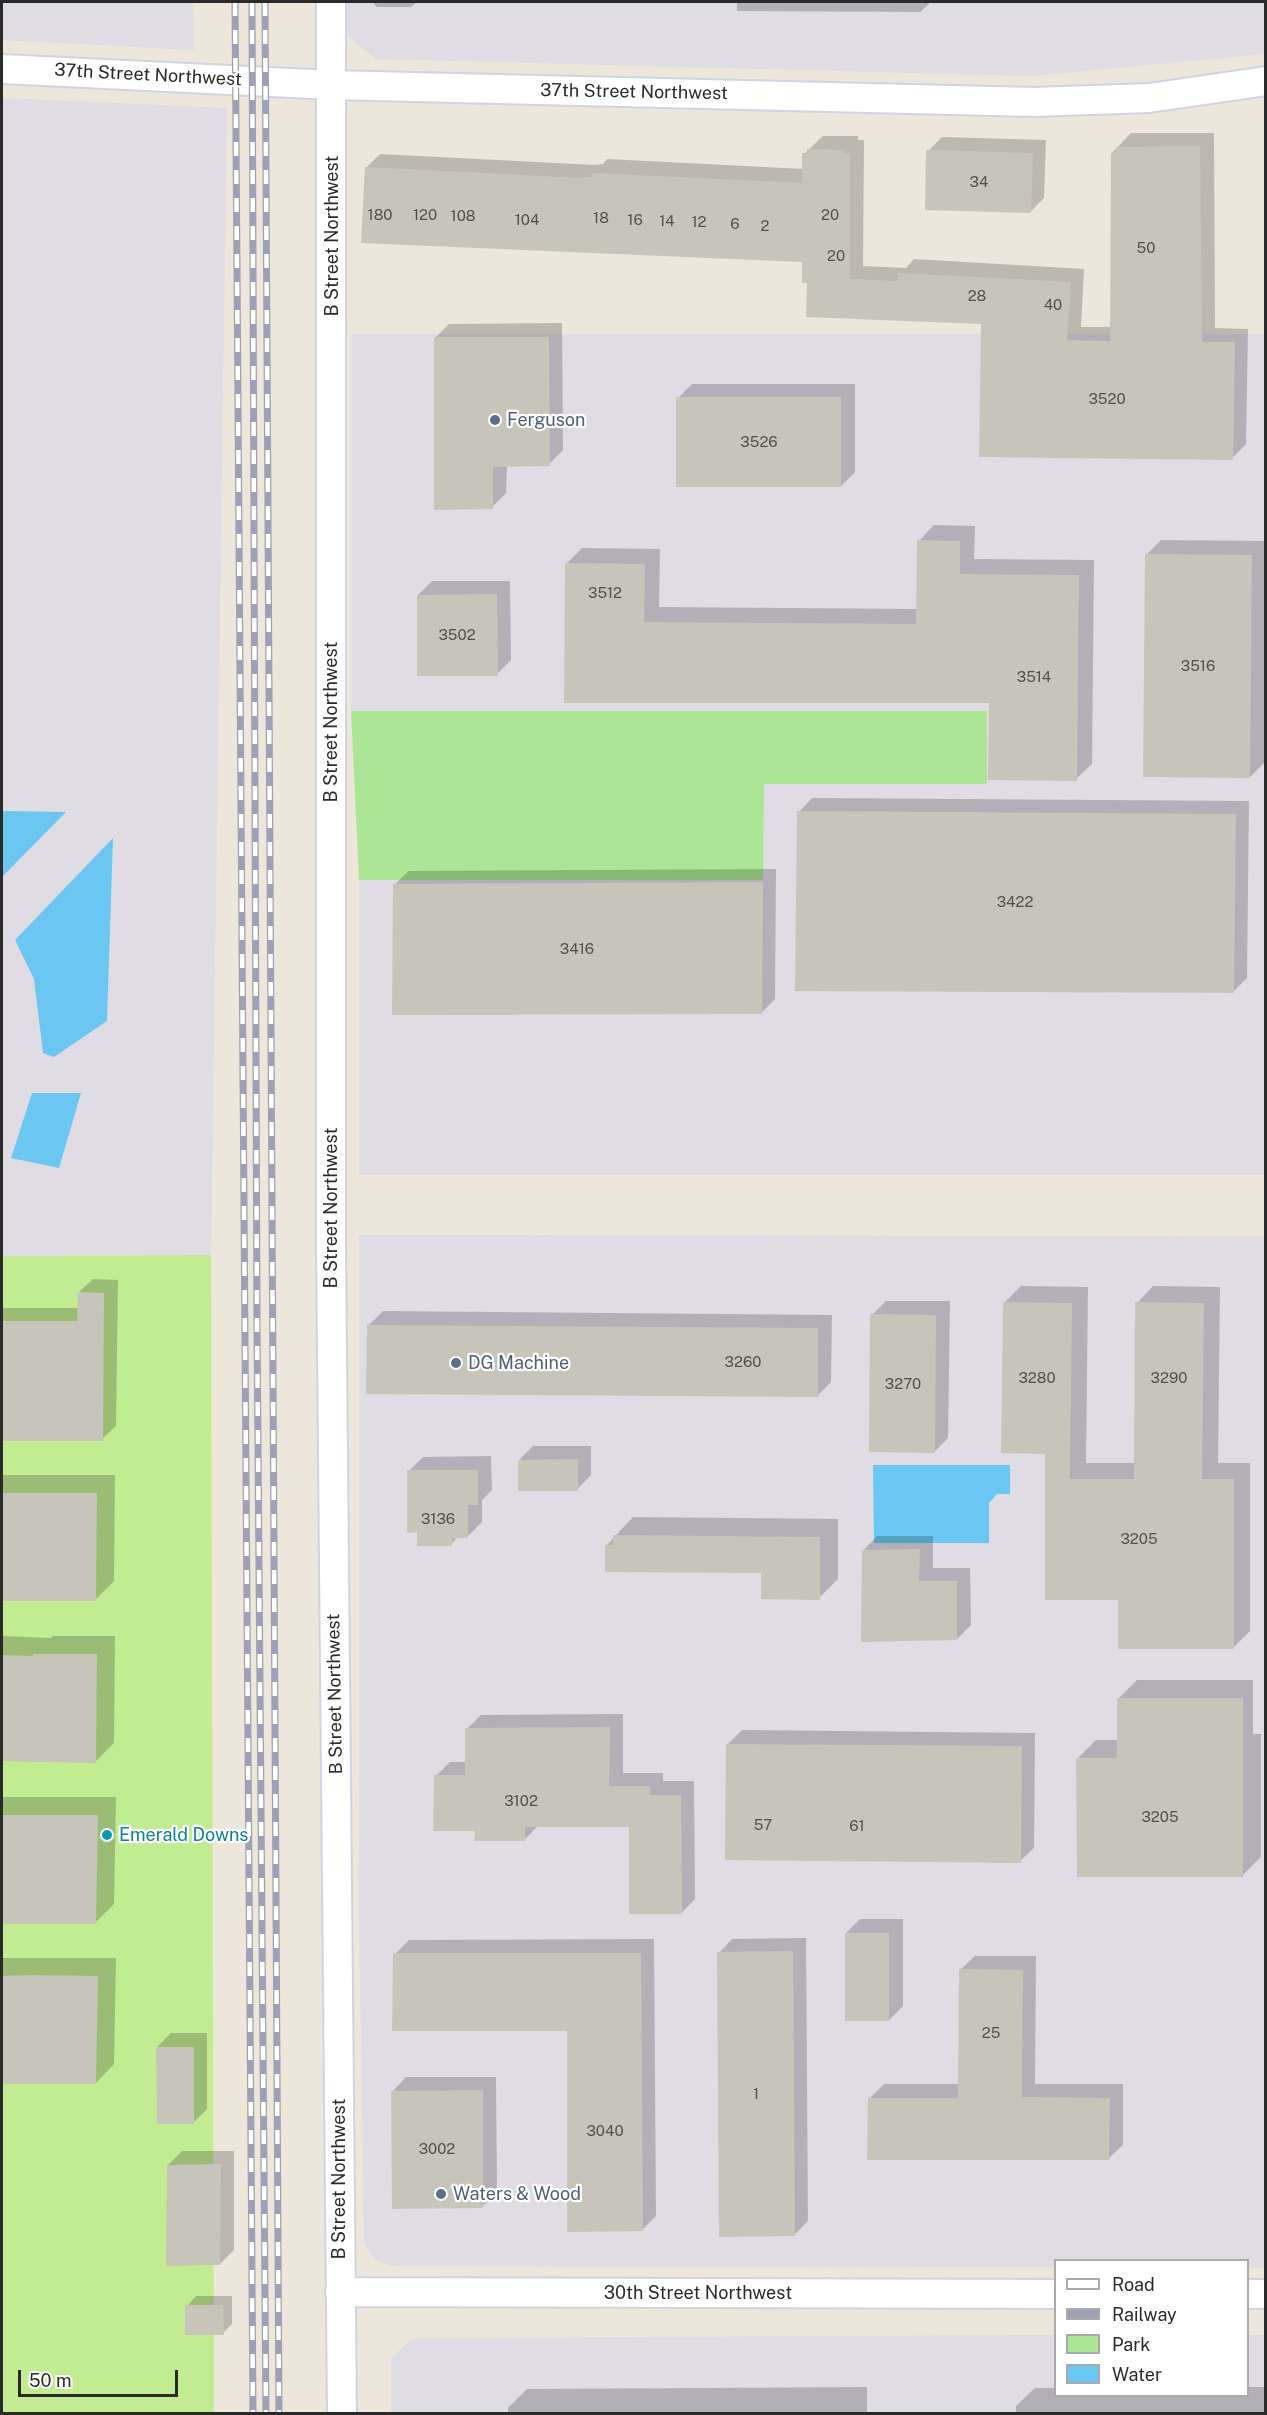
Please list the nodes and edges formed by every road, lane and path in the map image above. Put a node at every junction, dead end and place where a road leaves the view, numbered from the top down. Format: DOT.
graph roads {
  1 [pos="331,2"];
  2 [pos="2,69"];
  3 [pos="1266,81"];
  4 [pos="332,85"];
  5 [pos="340,2292"];
  6 [pos="1054,2294"];
  7 [pos="1249,2294"];
  8 [pos="1266,2294"];
  9 [pos="342,2414"];
  1 -- 4 [label="street, B Street Northwest"];
  2 -- 4 [label="street, 37th Street Northwest"];
  3 -- 4 [label="street, 37th Street Northwest"];
  4 -- 5 [label="street, B Street Northwest"];
  5 -- 6 [label="street, 30th Street Northwest"];
  5 -- 9 [label="street, B Street Northwest"];
  7 -- 8 [label="street"];
}
